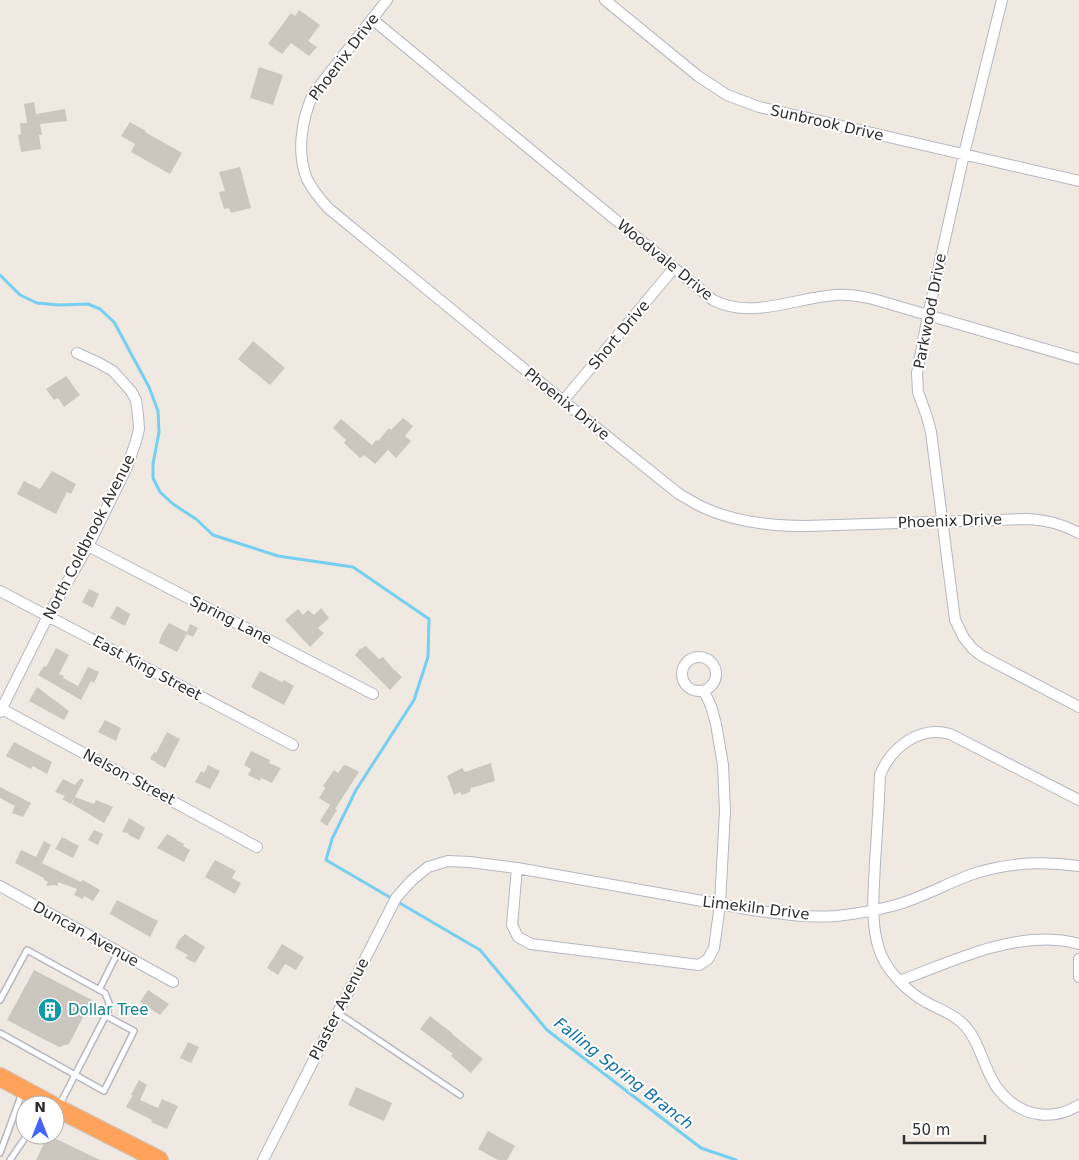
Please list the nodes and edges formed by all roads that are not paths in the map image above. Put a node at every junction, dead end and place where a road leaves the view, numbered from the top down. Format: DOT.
graph roads {
  1 [pos="387,0"];
  2 [pos="605,0"];
  3 [pos="1002,0"];
  4 [pos="372,19"];
  5 [pos="964,154"];
  6 [pos="1079,181"];
  7 [pos="674,268"];
  8 [pos="928,315"];
  9 [pos="77,353"];
  10 [pos="1079,359"];
  11 [pos="563,402"];
  12 [pos="943,522"];
  13 [pos="1079,533"];
  14 [pos="88,546"];
  15 [pos="0,591"];
  16 [pos="48,616"];
  17 [pos="704,691"];
  18 [pos="373,694"];
  19 [pos="1079,707"];
  20 [pos="1,710"];
  21 [pos="293,745"];
  22 [pos="1079,800"];
  23 [pos="257,847"];
  24 [pos="1079,866"];
  25 [pos="428,867"];
  26 [pos="517,868"];
  27 [pos="0,886"];
  28 [pos="720,904"];
  29 [pos="873,910"];
  30 [pos="1079,944"];
  31 [pos="118,952"];
  32 [pos="1079,959"];
  33 [pos="1079,977"];
  34 [pos="899,981"];
  35 [pos="173,982"];
  36 [pos="99,990"];
  37 [pos="0,1000"];
  38 [pos="338,1012"];
  39 [pos="106,1016"];
  40 [pos="0,1033"];
  41 [pos="75,1075"];
  42 [pos="3,1081"];
  43 [pos="23,1090"];
  44 [pos="32,1095"];
  45 [pos="60,1095"];
  46 [pos="460,1095"];
  47 [pos="1079,1105"];
  48 [pos="65,1113"];
  49 [pos="20,1145"];
  50 [pos="0,1153"];
  51 [pos="10,1160"];
  52 [pos="159,1160"];
  53 [pos="263,1160"];
  1 -- 4 [label="street, Phoenix Drive"];
  2 -- 5 [label="street, Sunbrook Drive"];
  3 -- 5 [label="street, Parkwood Drive"];
  4 -- 7 [label="street, Woodvale Drive"];
  4 -- 11 [label="street, Phoenix Drive"];
  5 -- 6 [label="street, Sunbrook Drive"];
  5 -- 8 [label="street, Parkwood Drive"];
  7 -- 8 [label="street, Woodvale Drive"];
  7 -- 11 [label="street, Short Drive"];
  8 -- 10 [label="street, Woodvale Drive"];
  8 -- 12 [label="street, Parkwood Drive"];
  9 -- 14 [label="street, North Coldbrook Avenue"];
  11 -- 12 [label="street, Phoenix Drive"];
  12 -- 13 [label="street, Phoenix Drive"];
  12 -- 19 [label="street, Parkwood Drive"];
  14 -- 16 [label="street, North Coldbrook Avenue"];
  14 -- 18 [label="street, Spring Lane"];
  15 -- 16 [label="street, East King Street"];
  16 -- 20 [label="street, North Coldbrook Avenue"];
  16 -- 21 [label="street, East King Street"];
  17 -- 28 [label="street"];
  20 -- 23 [label="street, Nelson Street"];
  22 -- 29 [label="street"];
  24 -- 29 [label="street, Limekiln Drive"];
  25 -- 26 [label="street, Limekiln Drive"];
  25 -- 38 [label="street, Plaster Avenue"];
  26 -- 28 [label="street, Limekiln Drive"];
  26 -- 28 [label="street"];
  27 -- 31 [label="street, Duncan Avenue"];
  28 -- 29 [label="street, Limekiln Drive"];
  29 -- 34 [label="street"];
  30 -- 34 [label="street"];
  31 -- 35 [label="street, Duncan Avenue"];
  31 -- 36 [label="lane"];
  32 -- 33 [label="street"];
  34 -- 47 [label="street"];
  36 -- 37 [label="lane"];
  36 -- 39 [label="lane"];
  38 -- 46 [label="lane"];
  38 -- 53 [label="street, Plaster Avenue"];
  39 -- 41 [label="lane"];
  39 -- 41 [label="lane"];
  40 -- 41 [label="lane"];
  41 -- 45 [label="lane"];
  42 -- 43 [label="highway"];
  43 -- 44 [label="highway"];
  43 -- 50 [label="lane"];
  48 -- 52 [label="highway"];
  49 -- 51 [label="lane"];
}
